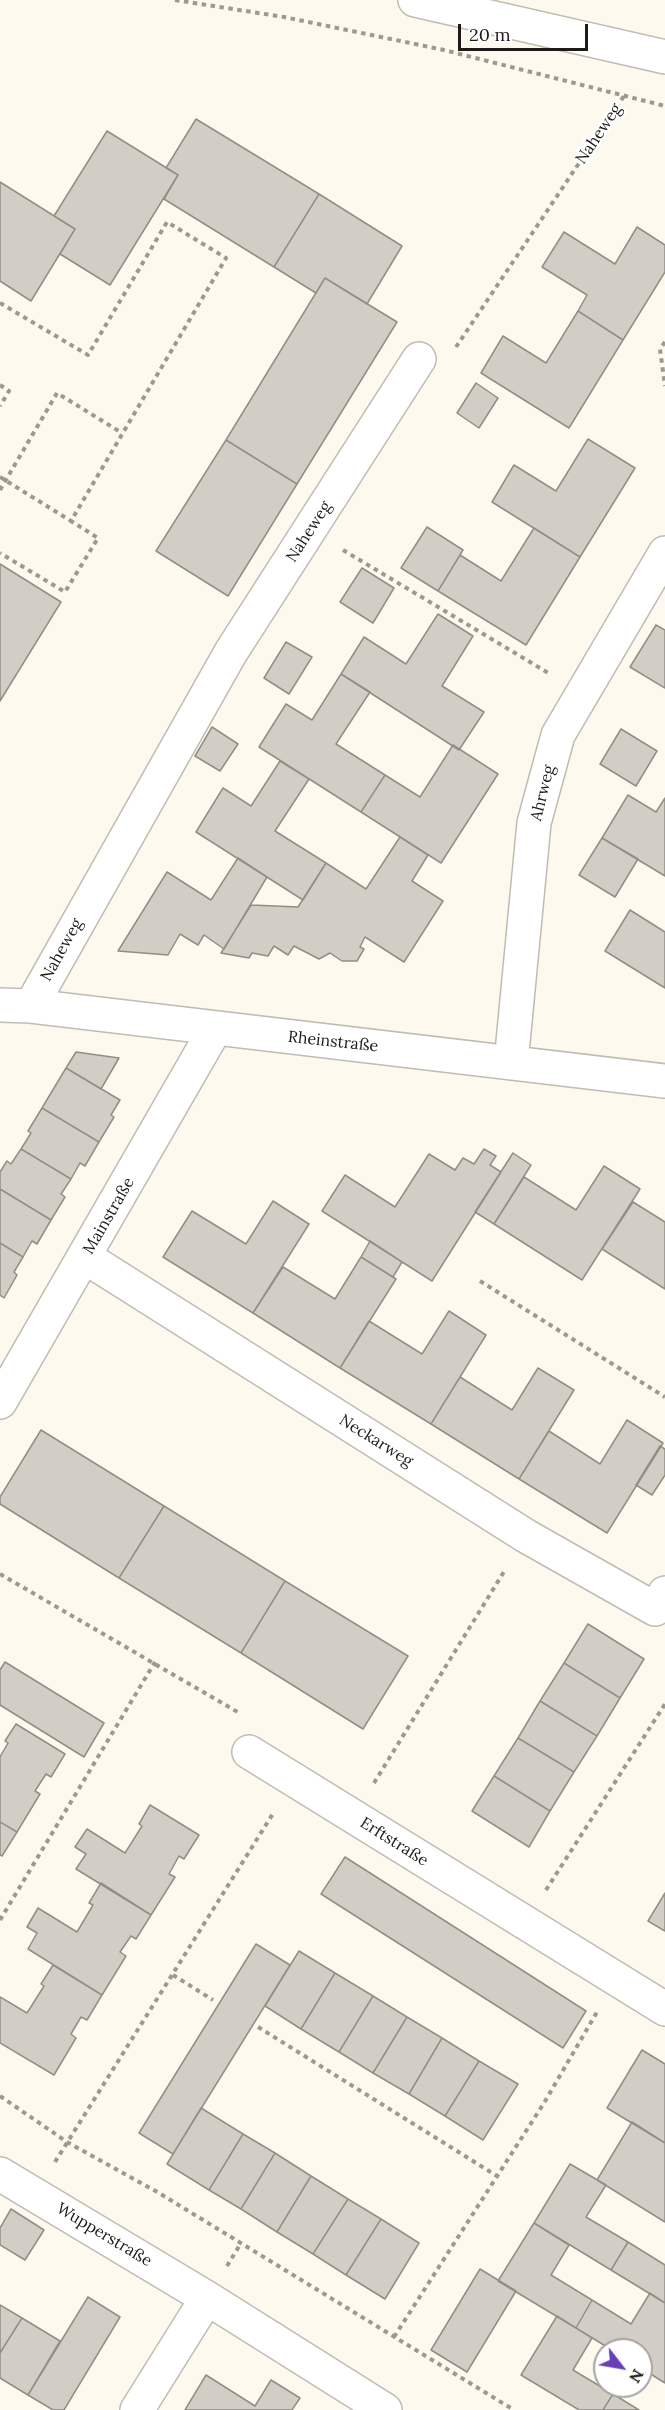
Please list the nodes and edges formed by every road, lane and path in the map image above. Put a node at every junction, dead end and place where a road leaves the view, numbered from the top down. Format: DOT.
graph roads {
  1 [pos="175,0"];
  2 [pos="414,0"];
  3 [pos="665,57"];
  4 [pos="624,96"];
  5 [pos="665,106"];
  6 [pos="0,303"];
  7 [pos="665,342"];
  8 [pos="419,359"];
  9 [pos="0,385"];
  10 [pos="665,386"];
  11 [pos="0,406"];
  12 [pos="122,433"];
  13 [pos="0,477"];
  14 [pos="6,481"];
  15 [pos="0,490"];
  16 [pos="71,521"];
  17 [pos="310,530"];
  18 [pos="0,553"];
  19 [pos="665,553"];
  20 [pos="582,692"];
  21 [pos="15,1005"];
  22 [pos="215,1029"];
  23 [pos="511,1063"];
  24 [pos="665,1081"];
  25 [pos="85,1257"];
  26 [pos="480,1281"];
  27 [pos="665,1397"];
  28 [pos="0,1402"];
  29 [pos="526,1536"];
  30 [pos="0,1574"];
  31 [pos="665,1593"];
  32 [pos="155,1662"];
  33 [pos="665,1704"];
  34 [pos="249,1752"];
  35 [pos="294,1780"];
  36 [pos="353,1817"];
  37 [pos="0,1920"];
  38 [pos="525,1922"];
  39 [pos="173,1975"];
  40 [pos="617,1979"];
  41 [pos="213,2000"];
  42 [pos="665,2009"];
  43 [pos="258,2027"];
  44 [pos="0,2096"];
  45 [pos="67,2142"];
  46 [pos="0,2174"];
  47 [pos="497,2176"];
  48 [pos="35,2193"];
  49 [pos="207,2298"];
  50 [pos="394,2337"];
  51 [pos="137,2410"];
  52 [pos="386,2410"];
  53 [pos="514,2410"];
  1 -- 4 [label="path"];
  2 -- 3 [label="street"];
  4 -- 5 [label="path"];
  4 -- 8 [label="path, Naheweg"];
  6 -- 12 [label="path"];
  7 -- 10 [label="path"];
  8 -- 17 [label="street, Naheweg"];
  9 -- 11 [label="path"];
  12 -- 14 [label="path"];
  12 -- 16 [label="path"];
  13 -- 14 [label="path"];
  14 -- 15 [label="path"];
  14 -- 16 [label="path"];
  16 -- 18 [label="path"];
  17 -- 20 [label="path"];
  17 -- 21 [label="street, Naheweg"];
  19 -- 20 [label="street, Ahrweg"];
  20 -- 23 [label="street, Ahrweg"];
  21 -- 22 [label="street, Rheinstraße"];
  22 -- 23 [label="street, Rheinstraße"];
  22 -- 25 [label="street, Mainstraße"];
  23 -- 24 [label="street, Rheinstraße"];
  25 -- 28 [label="street, Mainstraße"];
  25 -- 29 [label="street, Neckarweg"];
  26 -- 27 [label="path"];
  29 -- 31 [label="street, Neckarweg"];
  29 -- 36 [label="path"];
  30 -- 32 [label="path"];
  32 -- 34 [label="path"];
  32 -- 37 [label="path"];
  33 -- 38 [label="path"];
  34 -- 35 [label="street, Erftstraße"];
  35 -- 36 [label="street, Erftstraße"];
  35 -- 39 [label="path"];
  36 -- 38 [label="street, Erftstraße"];
  38 -- 40 [label="street, Erftstraße"];
  39 -- 41 [label="path"];
  39 -- 45 [label="path"];
  40 -- 42 [label="street, Erftstraße"];
  40 -- 47 [label="path"];
  43 -- 47 [label="path"];
  44 -- 45 [label="path"];
  45 -- 48 [label="path"];
  45 -- 50 [label="path"];
  46 -- 48 [label="street, Wupperstraße"];
  47 -- 50 [label="path"];
  48 -- 49 [label="street, Wupperstraße"];
  49 -- 51 [label="street"];
  49 -- 52 [label="street, Wupperstraße"];
  50 -- 53 [label="path"];
}
